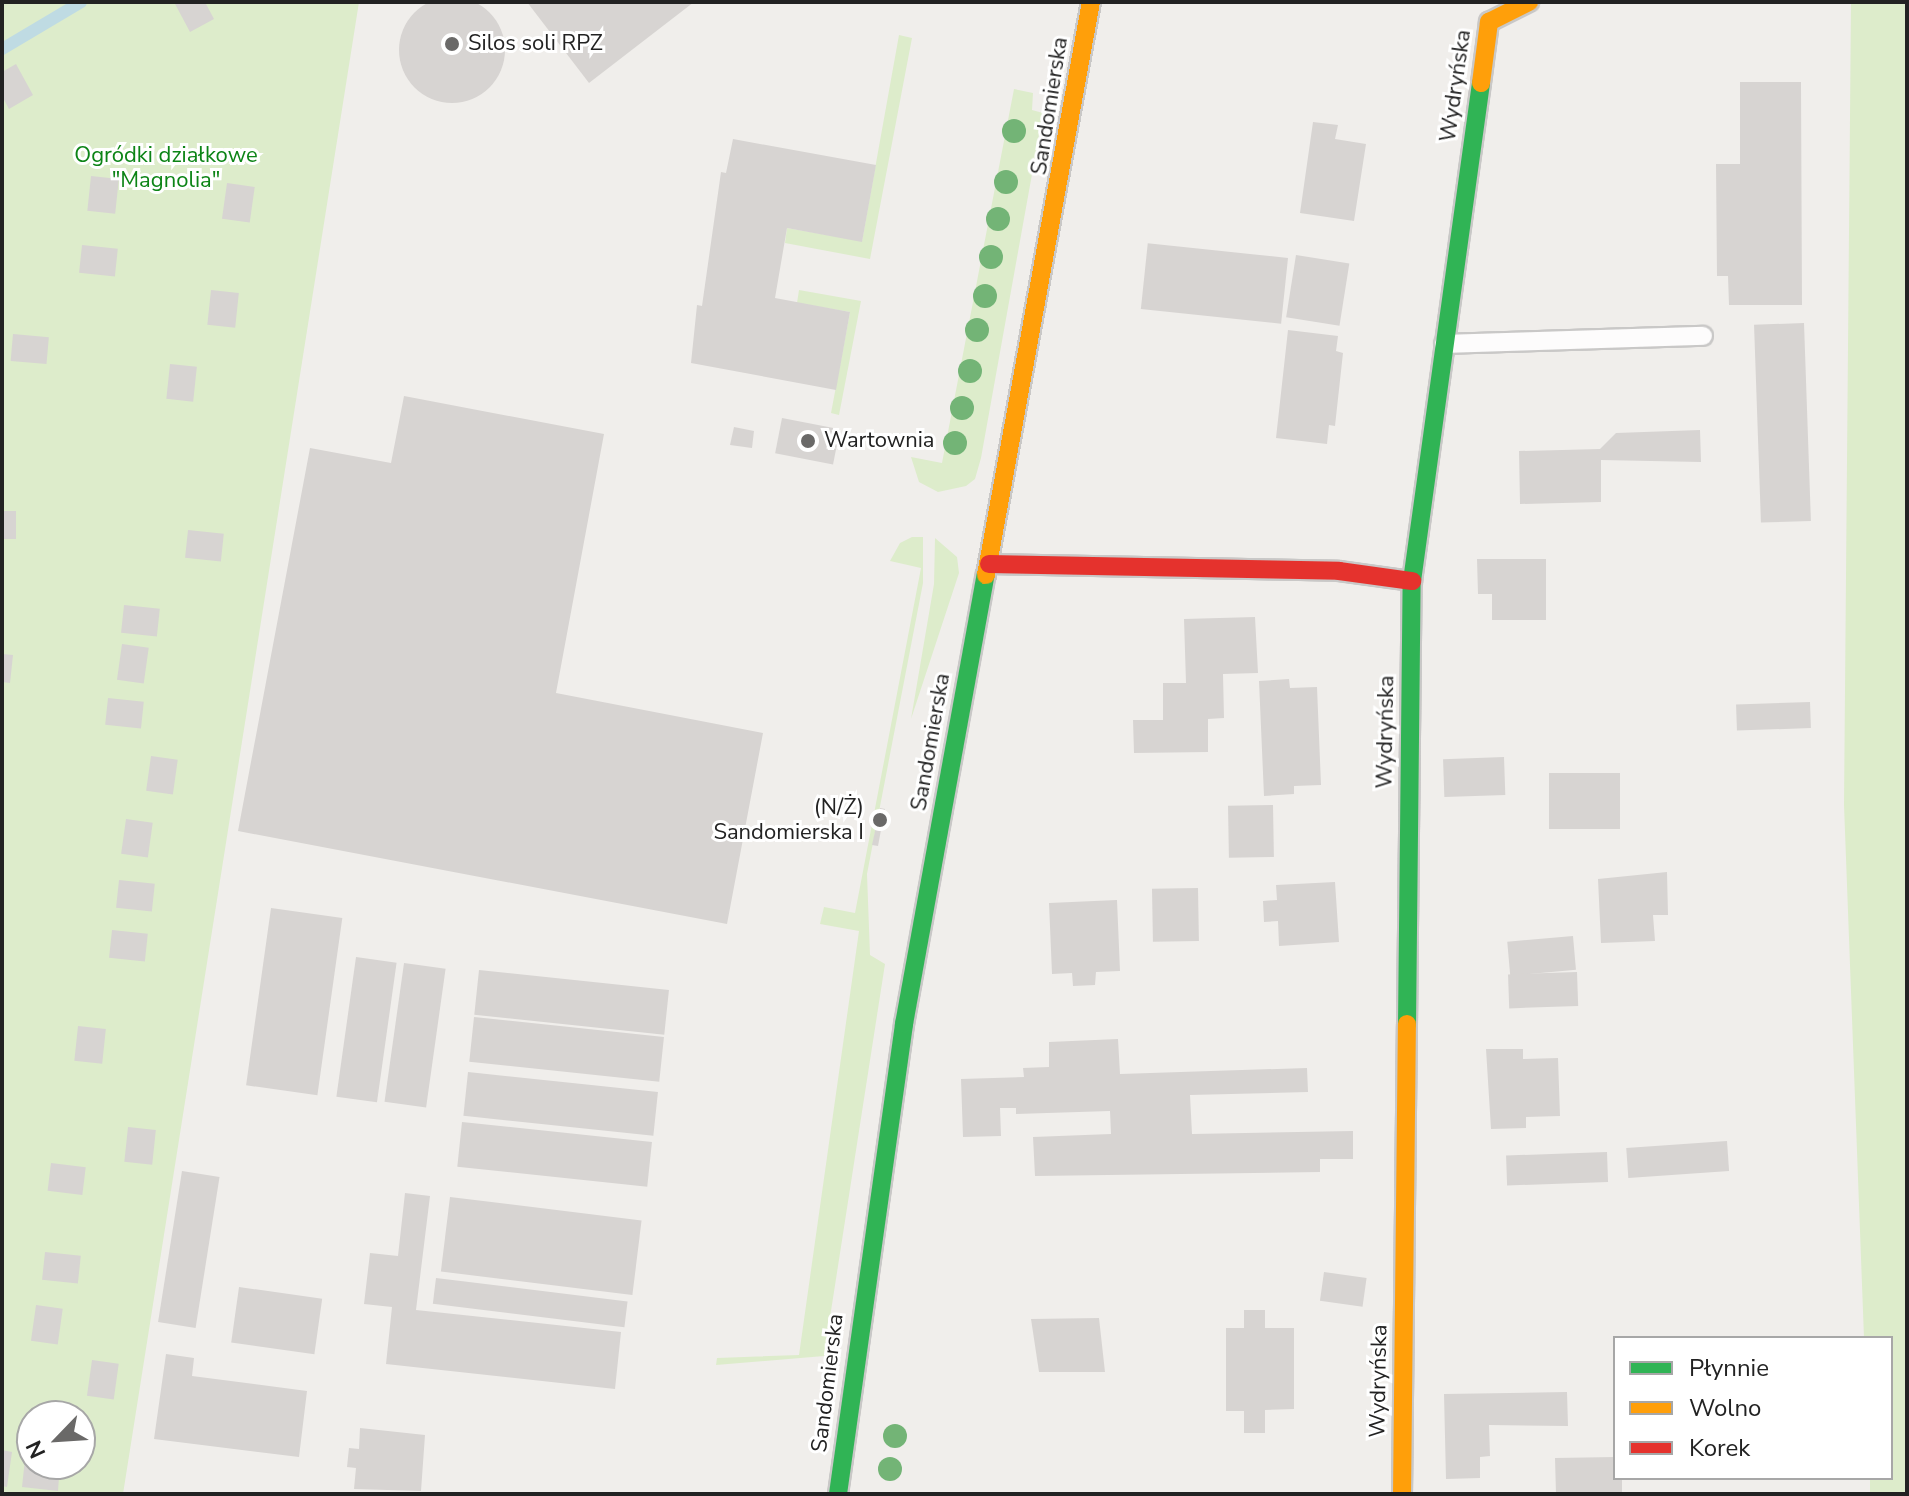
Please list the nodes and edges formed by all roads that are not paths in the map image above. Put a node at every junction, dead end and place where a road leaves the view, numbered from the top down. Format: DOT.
graph roads {
  1 [pos="1091,2"];
  2 [pos="1529,2"];
  3 [pos="1703,336"];
  4 [pos="1444,344"];
  5 [pos="989,564"];
  6 [pos="1412,581"];
  7 [pos="838,1494"];
  8 [pos="1402,1494"];
  1 -- 5 [label="street, Sandomierska"];
  2 -- 4 [label="street, Wydryńska"];
  3 -- 4 [label="lane"];
  4 -- 6 [label="street, Wydryńska"];
  5 -- 6 [label="street"];
  5 -- 7 [label="street, Sandomierska"];
  6 -- 8 [label="street, Wydryńska"];
}
